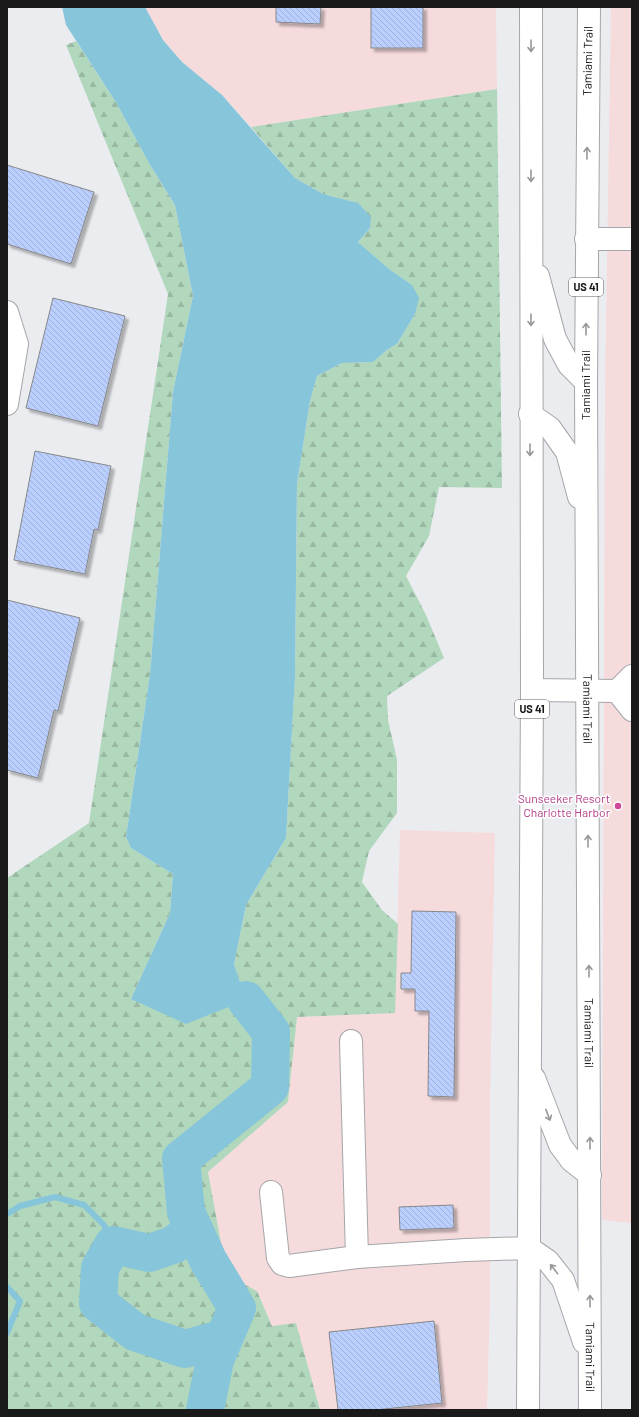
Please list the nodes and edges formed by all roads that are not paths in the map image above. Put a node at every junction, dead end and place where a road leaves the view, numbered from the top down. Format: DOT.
graph roads {
  1 [pos="531,7"];
  2 [pos="588,7"];
  3 [pos="586,239"];
  4 [pos="632,240"];
  5 [pos="531,246"];
  6 [pos="7,312"];
  7 [pos="586,382"];
  8 [pos="7,404"];
  9 [pos="530,414"];
  10 [pos="587,525"];
  11 [pos="632,676"];
  12 [pos="532,690"];
  13 [pos="588,691"];
  14 [pos="617,691"];
  15 [pos="632,710"];
  16 [pos="351,1041"];
  17 [pos="529,1065"];
  18 [pos="590,1175"];
  19 [pos="271,1192"];
  20 [pos="529,1248"];
  21 [pos="357,1257"];
  22 [pos="589,1356"];
  23 [pos="528,1410"];
  24 [pos="590,1410"];
  1 -- 5 [label="main road, US 41, one-way"];
  3 -- 2 [label="main road, Tamiami Trail / US 41, one-way"];
  3 -- 4 [label="main road"];
  7 -- 3 [label="main road, Tamiami Trail / US 41, one-way"];
  5 -- 7 [label="main road"];
  5 -- 9 [label="main road, US 41, one-way"];
  6 -- 8 [label="main road"];
  7 -- 10 [label="main road, Tamiami Trail / US 41"];
  9 -- 10 [label="main road"];
  9 -- 12 [label="main road, US 41, one-way"];
  10 -- 13 [label="main road, Tamiami Trail / US 41"];
  11 -- 14 [label="main road"];
  12 -- 13 [label="main road"];
  12 -- 17 [label="main road, US 41"];
  13 -- 14 [label="main road"];
  18 -- 13 [label="main road, Tamiami Trail / US 41, one-way"];
  14 -- 15 [label="main road"];
  16 -- 21 [label="main road"];
  17 -- 18 [label="main road, one-way"];
  17 -- 20 [label="main road, US 41"];
  22 -- 18 [label="main road, Tamiami Trail / US 41, one-way"];
  19 -- 21 [label="main road"];
  20 -- 21 [label="main road"];
  22 -- 20 [label="main road, one-way"];
  20 -- 23 [label="main road, US 41"];
  22 -- 24 [label="main road, Tamiami Trail / US 41"];
}
